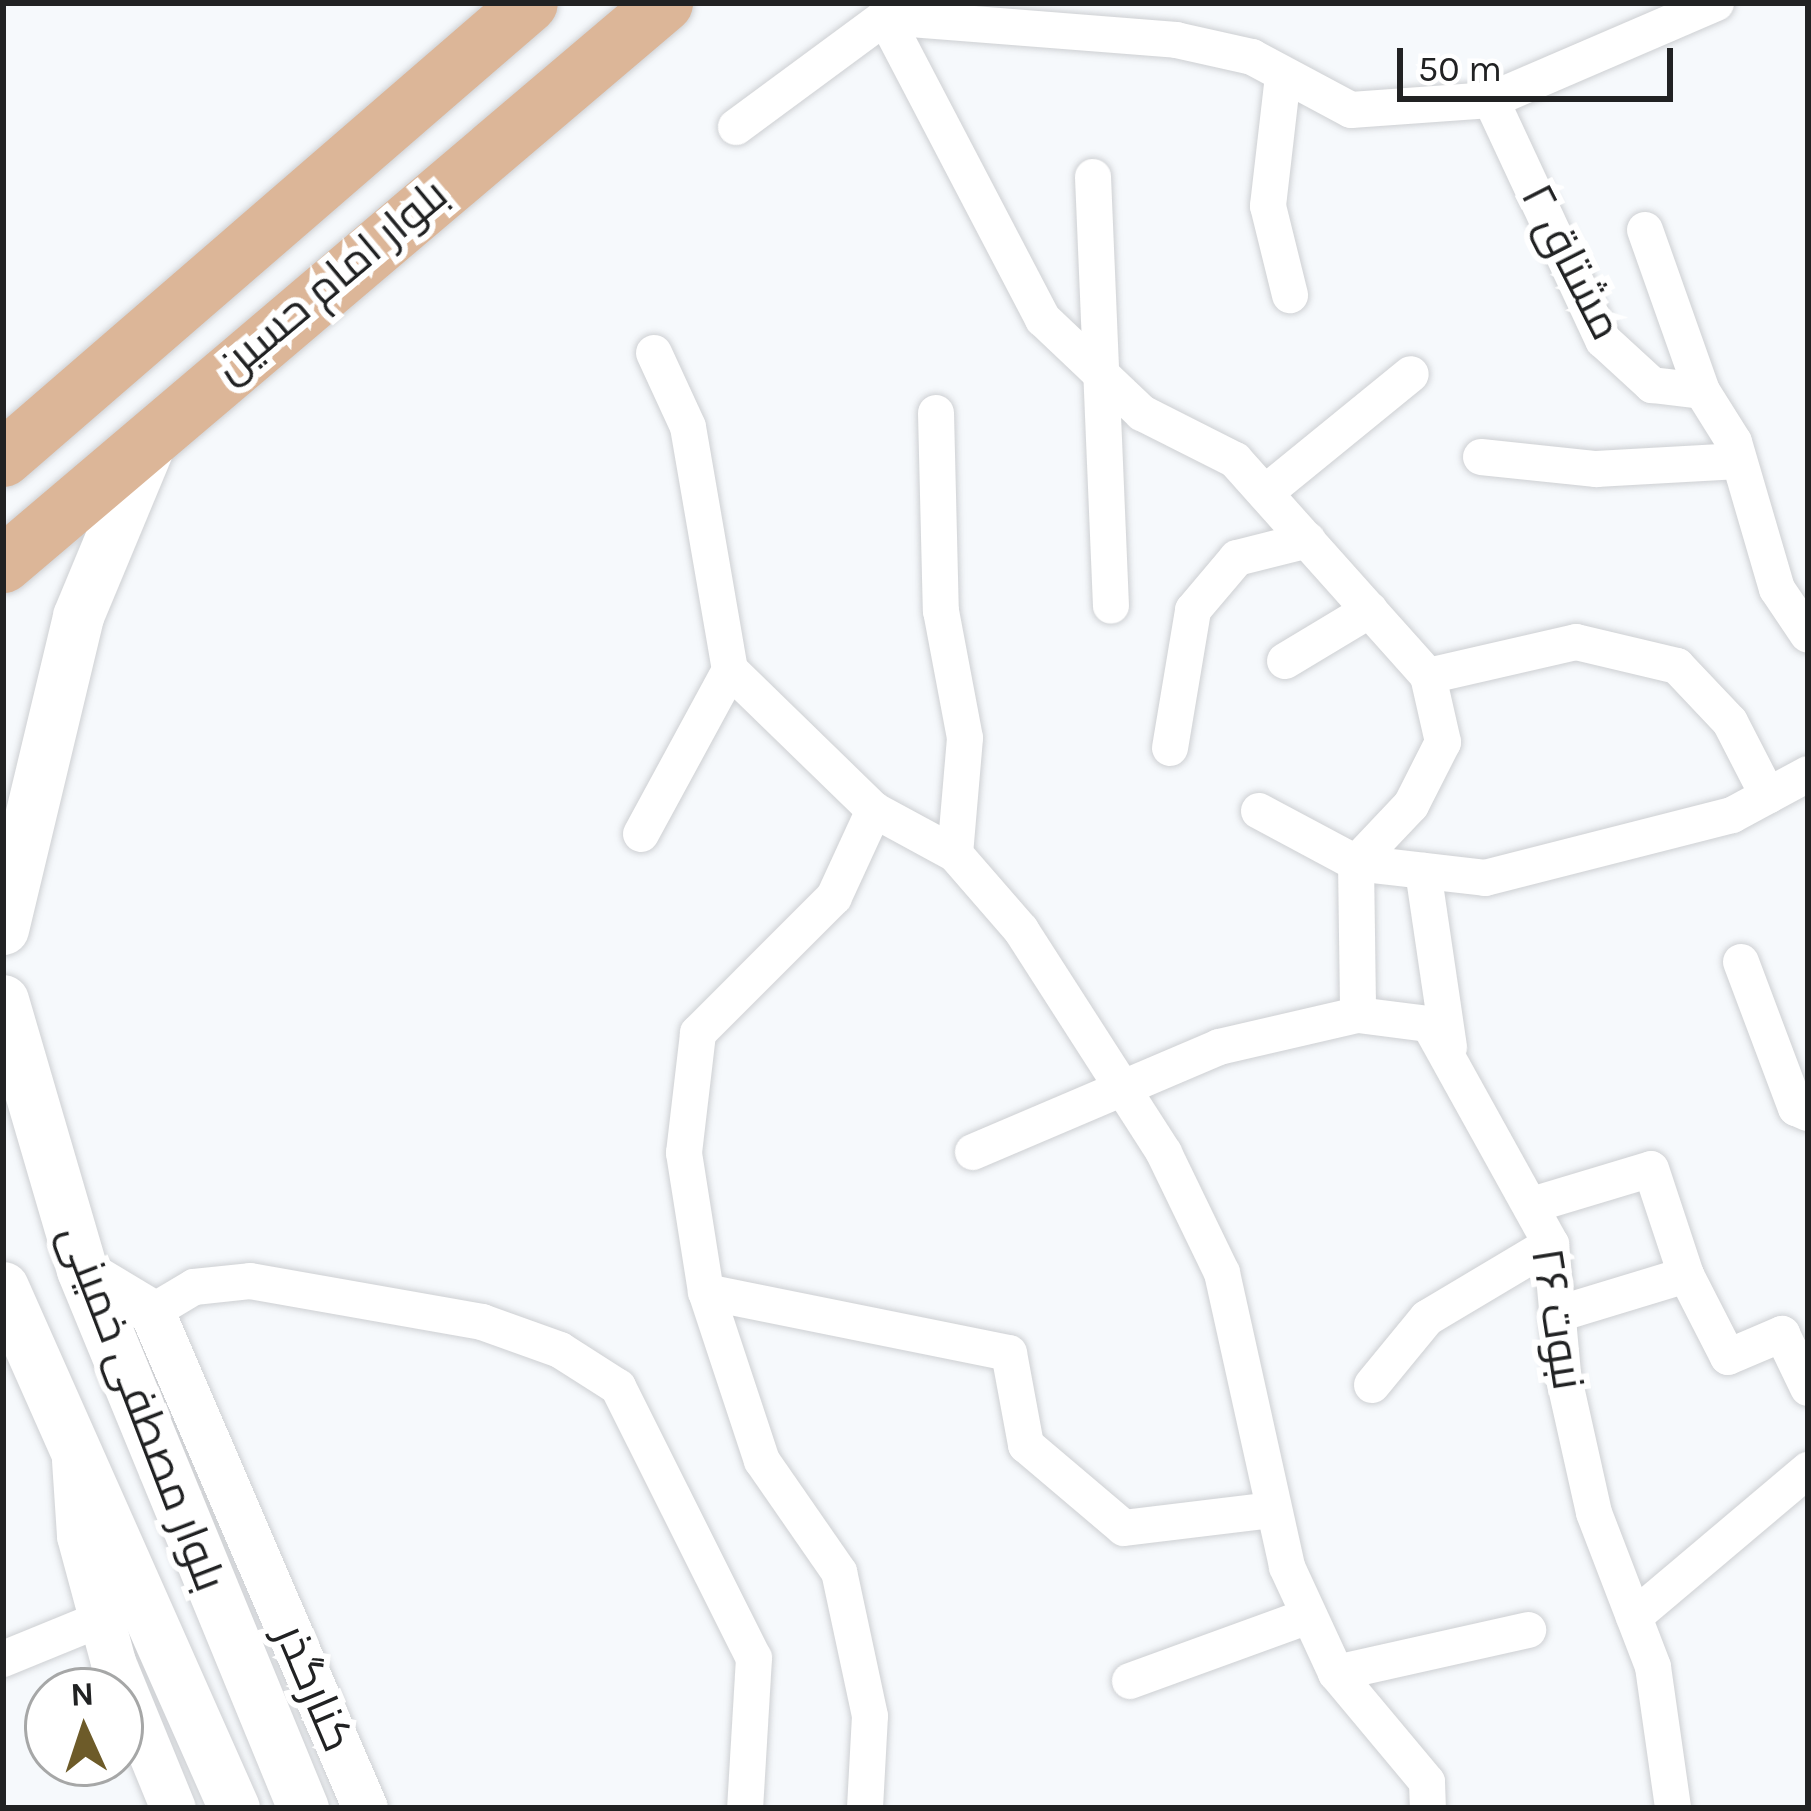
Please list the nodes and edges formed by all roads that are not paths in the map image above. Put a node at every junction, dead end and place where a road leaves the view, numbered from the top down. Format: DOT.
graph roads {
  1 [pos="529,3"];
  2 [pos="664,3"];
  3 [pos="1716,3"];
  4 [pos="937,12"];
  5 [pos="885,17"];
  6 [pos="1283,76"];
  7 [pos="1491,100"];
  8 [pos="736,127"];
  9 [pos="1093,177"];
  10 [pos="1645,230"];
  11 [pos="1290,296"];
  12 [pos="655,352"];
  13 [pos="1412,374"];
  14 [pos="1106,378"];
  15 [pos="1702,391"];
  16 [pos="936,412"];
  17 [pos="154,433"];
  18 [pos="3,458"];
  19 [pos="1481,458"];
  20 [pos="1739,461"];
  21 [pos="1264,493"];
  22 [pos="1308,541"];
  23 [pos="3,564"];
  24 [pos="1111,606"];
  25 [pos="1370,610"];
  26 [pos="1808,635"];
  27 [pos="1286,661"];
  28 [pos="730,670"];
  29 [pos="1428,676"];
  30 [pos="1170,748"];
  31 [pos="1808,775"];
  32 [pos="1768,796"];
  33 [pos="874,810"];
  34 [pos="1259,811"];
  35 [pos="641,834"];
  36 [pos="955,854"];
  37 [pos="1356,863"];
  38 [pos="1423,871"];
  39 [pos="3,929"];
  40 [pos="1742,962"];
  41 [pos="3,1000"];
  42 [pos="1358,1015"];
  43 [pos="1450,1056"];
  44 [pos="1122,1095"];
  45 [pos="1808,1113"];
  46 [pos="973,1152"];
  47 [pos="1532,1205"];
  48 [pos="1551,1244"];
  49 [pos="82,1270"];
  50 [pos="1686,1275"];
  51 [pos="3,1287"];
  52 [pos="706,1292"];
  53 [pos="152,1312"];
  54 [pos="1558,1314"];
  55 [pos="1372,1385"];
  56 [pos="1808,1388"];
  57 [pos="73,1444"];
  58 [pos="1808,1470"];
  59 [pos="1272,1510"];
  60 [pos="1309,1616"];
  61 [pos="1634,1617"];
  62 [pos="101,1619"];
  63 [pos="1528,1630"];
  64 [pos="3,1659"];
  65 [pos="1336,1673"];
  66 [pos="1130,1681"];
  67 [pos="173,1808"];
  68 [pos="234,1808"];
  69 [pos="303,1808"];
  70 [pos="365,1808"];
  71 [pos="745,1808"];
  72 [pos="865,1808"];
  73 [pos="1428,1808"];
  74 [pos="1673,1808"];
  1 -- 18 [label="main road, بلوار امام حسین"];
  2 -- 17 [label="main road, بلوار امام حسین"];
  3 -- 7 [label="street"];
  4 -- 5 [label="street"];
  4 -- 6 [label="street"];
  5 -- 8 [label="street"];
  5 -- 14 [label="street"];
  6 -- 7 [label="street"];
  6 -- 11 [label="street"];
  7 -- 15 [label="street, مشتاق ۲"];
  9 -- 14 [label="street"];
  10 -- 15 [label="street"];
  12 -- 28 [label="street"];
  13 -- 21 [label="street"];
  14 -- 21 [label="street"];
  14 -- 24 [label="street"];
  15 -- 20 [label="street"];
  16 -- 36 [label="street"];
  17 -- 23 [label="main road, بلوار امام حسین"];
  17 -- 39 [label="main road"];
  19 -- 20 [label="street"];
  20 -- 26 [label="street"];
  21 -- 22 [label="street"];
  22 -- 25 [label="street"];
  22 -- 30 [label="street"];
  25 -- 27 [label="street"];
  25 -- 29 [label="street"];
  28 -- 33 [label="street"];
  28 -- 35 [label="street"];
  29 -- 32 [label="street"];
  29 -- 37 [label="street"];
  31 -- 32 [label="street"];
  32 -- 38 [label="street"];
  33 -- 36 [label="street"];
  33 -- 52 [label="street"];
  34 -- 37 [label="street"];
  36 -- 44 [label="street"];
  37 -- 38 [label="street"];
  37 -- 42 [label="street"];
  38 -- 43 [label="street"];
  40 -- 45 [label="street"];
  41 -- 49 [label="main road, بلوار مصطفی خمینی"];
  42 -- 43 [label="street, نبوت ۲۶"];
  42 -- 44 [label="street, نبوت ۲۶"];
  43 -- 47 [label="street, نبوت ۲۶"];
  44 -- 46 [label="street, نبوت ۲۶"];
  44 -- 59 [label="street"];
  47 -- 48 [label="street, نبوت ۲۶"];
  47 -- 50 [label="street"];
  48 -- 54 [label="street, نبوت ۲۶"];
  48 -- 55 [label="street"];
  49 -- 53 [label="street"];
  49 -- 69 [label="main road, بلوار مصطفی خمینی"];
  50 -- 54 [label="street"];
  50 -- 56 [label="street"];
  51 -- 57 [label="main road, بلوار مصطفی خمینی"];
  52 -- 59 [label="street"];
  52 -- 72 [label="street"];
  53 -- 70 [label="street, کنارگذر"];
  53 -- 71 [label="street"];
  54 -- 61 [label="street, نبوت ۲۶"];
  57 -- 62 [label="street"];
  57 -- 68 [label="main road, بلوار مصطفی خمینی"];
  58 -- 61 [label="street"];
  59 -- 60 [label="street"];
  60 -- 65 [label="street"];
  60 -- 66 [label="street"];
  61 -- 74 [label="street, نبوت ۲۶"];
  62 -- 64 [label="street"];
  62 -- 67 [label="street"];
  63 -- 65 [label="street"];
  65 -- 73 [label="street"];
}
